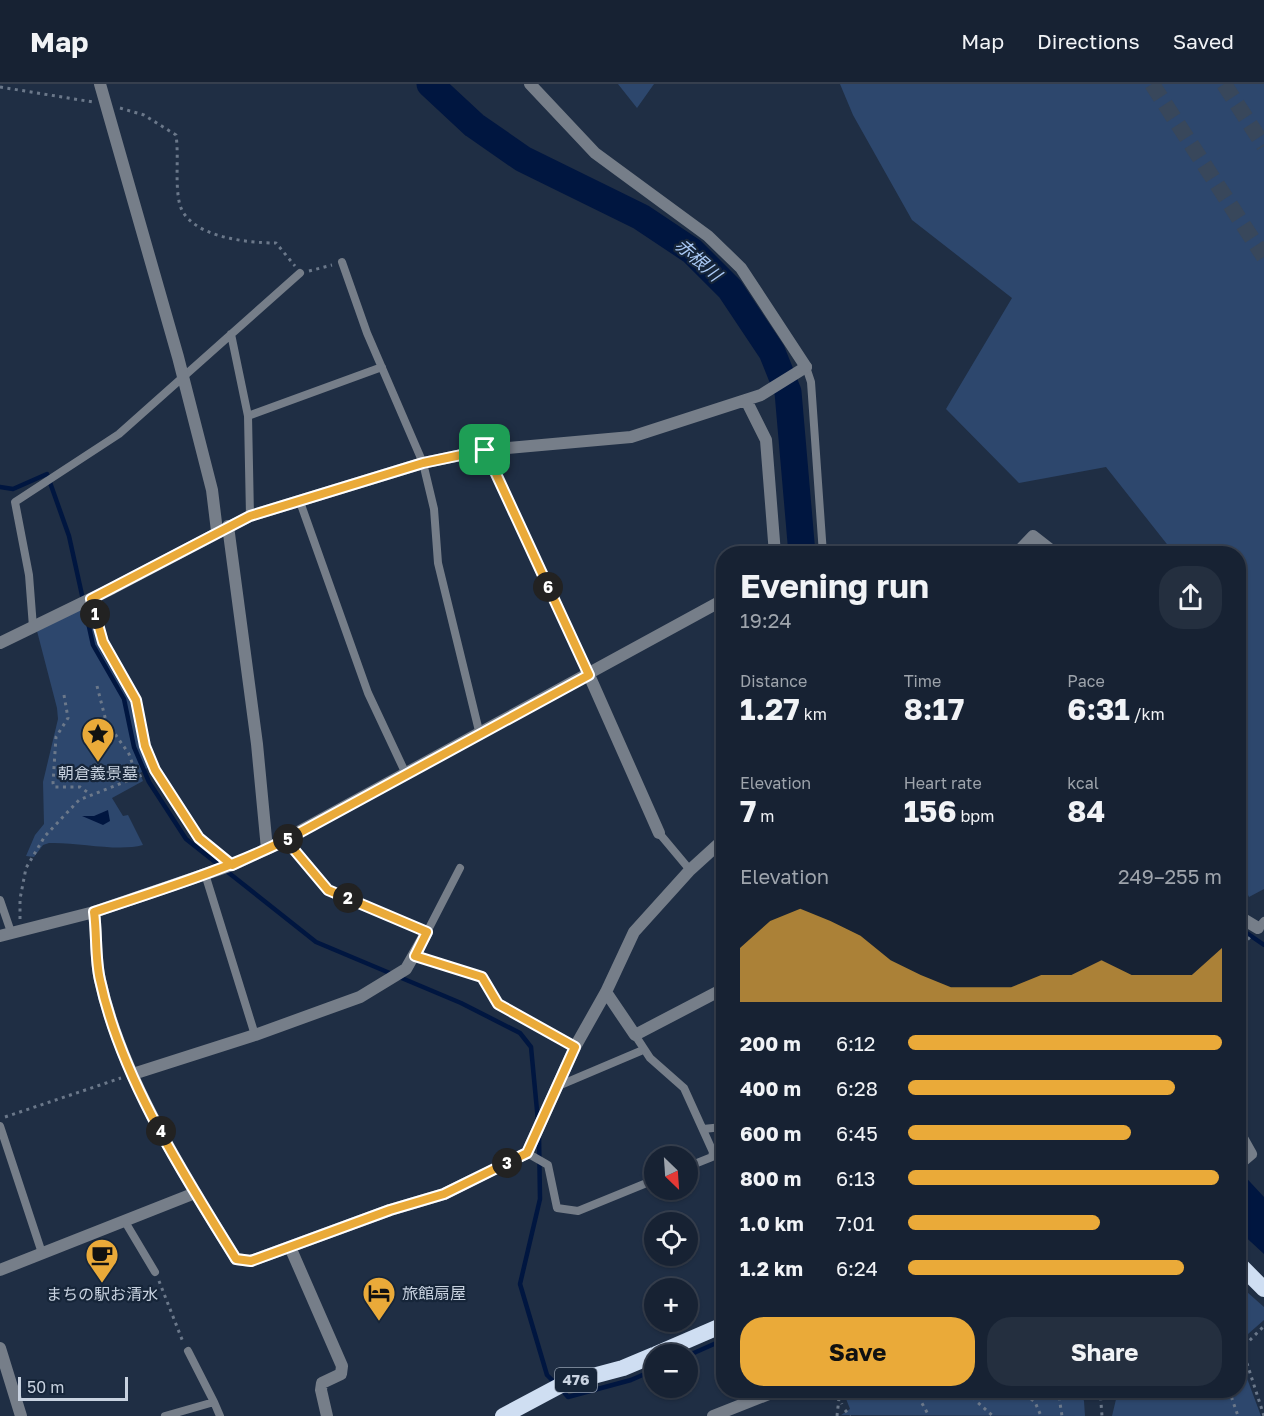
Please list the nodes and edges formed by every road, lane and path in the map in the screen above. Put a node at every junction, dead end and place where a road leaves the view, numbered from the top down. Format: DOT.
graph roads {
  1 [pos="100,84"];
  2 [pos="530,84"];
  3 [pos="0,87"];
  4 [pos="106,105"];
  5 [pos="342,262"];
  6 [pos="300,273"];
  7 [pos="231,334"];
  8 [pos="382,367"];
  9 [pos="802,369"];
  10 [pos="183,376"];
  11 [pos="746,400"];
  12 [pos="248,416"];
  13 [pos="485,450"];
  14 [pos="423,463"];
  15 [pos="299,499"];
  16 [pos="250,516"];
  17 [pos="223,529"];
  18 [pos="774,546"];
  19 [pos="822,546"];
  20 [pos="1024,546"];
  21 [pos="1046,546"];
  22 [pos="91,599"];
  23 [pos="716,604"];
  24 [pos="33,627"];
  25 [pos="0,643"];
  26 [pos="589,675"];
  27 [pos="97,686"];
  28 [pos="64,695"];
  29 [pos="480,735"];
  30 [pos="406,774"];
  31 [pos="142,776"];
  32 [pos="137,777"];
  33 [pos="90,794"];
  34 [pos="659,833"];
  35 [pos="286,840"];
  36 [pos="716,846"];
  37 [pos="267,849"];
  38 [pos="232,865"];
  39 [pos="460,868"];
  40 [pos="690,870"];
  41 [pos="206,874"];
  42 [pos="0,900"];
  43 [pos="94,912"];
  44 [pos="1246,919"];
  45 [pos="1261,924"];
  46 [pos="427,932"];
  47 [pos="10,933"];
  48 [pos="1246,942"];
  49 [pos="415,956"];
  50 [pos="606,992"];
  51 [pos="716,993"];
  52 [pos="255,1035"];
  53 [pos="635,1035"];
  54 [pos="575,1047"];
  55 [pos="643,1050"];
  56 [pos="133,1074"];
  57 [pos="558,1086"];
  58 [pos="0,1118"];
  59 [pos="0,1126"];
  60 [pos="716,1128"];
  61 [pos="703,1129"];
  62 [pos="1246,1145"];
  63 [pos="527,1153"];
  64 [pos="1246,1158"];
  65 [pos="698,1163"];
  66 [pos="644,1184"];
  67 [pos="195,1193"];
  68 [pos="124,1220"];
  69 [pos="290,1247"];
  70 [pos="42,1253"];
  71 [pos="0,1270"];
  72 [pos="1246,1271"];
  73 [pos="155,1272"];
  74 [pos="1264,1289"];
  75 [pos="1264,1326"];
  76 [pos="716,1328"];
  77 [pos="680,1344"];
  78 [pos="1246,1344"];
  79 [pos="0,1348"];
  80 [pos="188,1351"];
  81 [pos="644,1359"];
  82 [pos="1246,1360"];
  83 [pos="759,1398"];
  84 [pos="839,1398"];
  85 [pos="919,1398"];
  86 [pos="974,1398"];
  87 [pos="1030,1398"];
  88 [pos="1059,1398"];
  89 [pos="1101,1398"];
  90 [pos="1232,1398"];
  91 [pos="214,1402"];
  92 [pos="842,1404"];
  93 [pos="845,1410"];
  94 [pos="21,1416"];
  95 [pos="165,1416"];
  96 [pos="220,1416"];
  97 [pos="327,1416"];
  98 [pos="503,1416"];
  99 [pos="713,1416"];
  100 [pos="837,1416"];
  101 [pos="850,1416"];
  102 [pos="929,1416"];
  103 [pos="993,1416"];
  104 [pos="1041,1416"];
  105 [pos="1062,1416"];
  106 [pos="1102,1416"];
  107 [pos="1238,1416"];
  108 [pos="1264,1416"];
  1 -- 4 [label="street"];
  2 -- 9 [label="street"];
  3 -- 4 [label="path"];
  4 -- 6 [label="path"];
  4 -- 10 [label="street"];
  5 -- 6 [label="path"];
  5 -- 8 [label="lane"];
  6 -- 7 [label="lane"];
  7 -- 10 [label="lane"];
  7 -- 12 [label="lane"];
  8 -- 12 [label="lane"];
  8 -- 14 [label="lane"];
  9 -- 11 [label="street"];
  9 -- 19 [label="lane"];
  10 -- 17 [label="street"];
  10 -- 24 [label="lane"];
  11 -- 13 [label="street"];
  11 -- 18 [label="street"];
  12 -- 16 [label="lane"];
  13 -- 14 [label="street"];
  13 -- 26 [label="lane"];
  14 -- 15 [label="street"];
  14 -- 29 [label="lane"];
  15 -- 16 [label="street"];
  15 -- 30 [label="lane"];
  16 -- 17 [label="street"];
  17 -- 22 [label="street"];
  17 -- 37 [label="street"];
  20 -- 21 [label="street"];
  22 -- 24 [label="street"];
  22 -- 38 [label="lane"];
  23 -- 26 [label="street"];
  24 -- 25 [label="street"];
  26 -- 29 [label="street"];
  26 -- 34 [label="street"];
  27 -- 32 [label="path"];
  28 -- 33 [label="path"];
  29 -- 30 [label="street"];
  30 -- 35 [label="street"];
  31 -- 32 [label="path"];
  32 -- 33 [label="path"];
  33 -- 47 [label="path"];
  34 -- 40 [label="lane"];
  35 -- 37 [label="street"];
  35 -- 46 [label="lane"];
  36 -- 40 [label="street"];
  37 -- 38 [label="street"];
  38 -- 41 [label="street"];
  39 -- 46 [label="lane"];
  40 -- 50 [label="street"];
  41 -- 43 [label="street"];
  41 -- 52 [label="lane"];
  42 -- 47 [label="lane"];
  43 -- 47 [label="street"];
  43 -- 56 [label="street"];
  44 -- 45 [label="street"];
  45 -- 48 [label="path"];
  46 -- 49 [label="street"];
  49 -- 52 [label="street"];
  49 -- 54 [label="lane"];
  50 -- 53 [label="street"];
  50 -- 54 [label="street"];
  51 -- 53 [label="street"];
  52 -- 56 [label="street"];
  53 -- 55 [label="lane"];
  54 -- 57 [label="street"];
  55 -- 57 [label="lane"];
  55 -- 61 [label="lane"];
  56 -- 58 [label="path"];
  56 -- 67 [label="street"];
  57 -- 63 [label="street"];
  59 -- 70 [label="lane"];
  60 -- 61 [label="lane"];
  61 -- 65 [label="lane"];
  62 -- 64 [label="street"];
  63 -- 66 [label="lane"];
  63 -- 69 [label="street"];
  67 -- 68 [label="street"];
  67 -- 69 [label="street"];
  68 -- 70 [label="street"];
  68 -- 73 [label="lane"];
  69 -- 97 [label="street"];
  70 -- 71 [label="street"];
  72 -- 74 [label="highway"];
  73 -- 80 [label="path"];
  75 -- 78 [label="path"];
  76 -- 77 [label="highway, 476"];
  79 -- 94 [label="street"];
  80 -- 91 [label="lane"];
  81 -- 98 [label="highway, 476"];
  82 -- 108 [label="path"];
  83 -- 99 [label="street"];
  84 -- 92 [label="path"];
  84 -- 100 [label="path"];
  85 -- 102 [label="path"];
  86 -- 103 [label="path"];
  87 -- 104 [label="path"];
  88 -- 105 [label="path"];
  89 -- 106 [label="path"];
  90 -- 107 [label="path"];
  91 -- 95 [label="lane"];
  91 -- 96 [label="lane"];
  93 -- 101 [label="path"];
}
